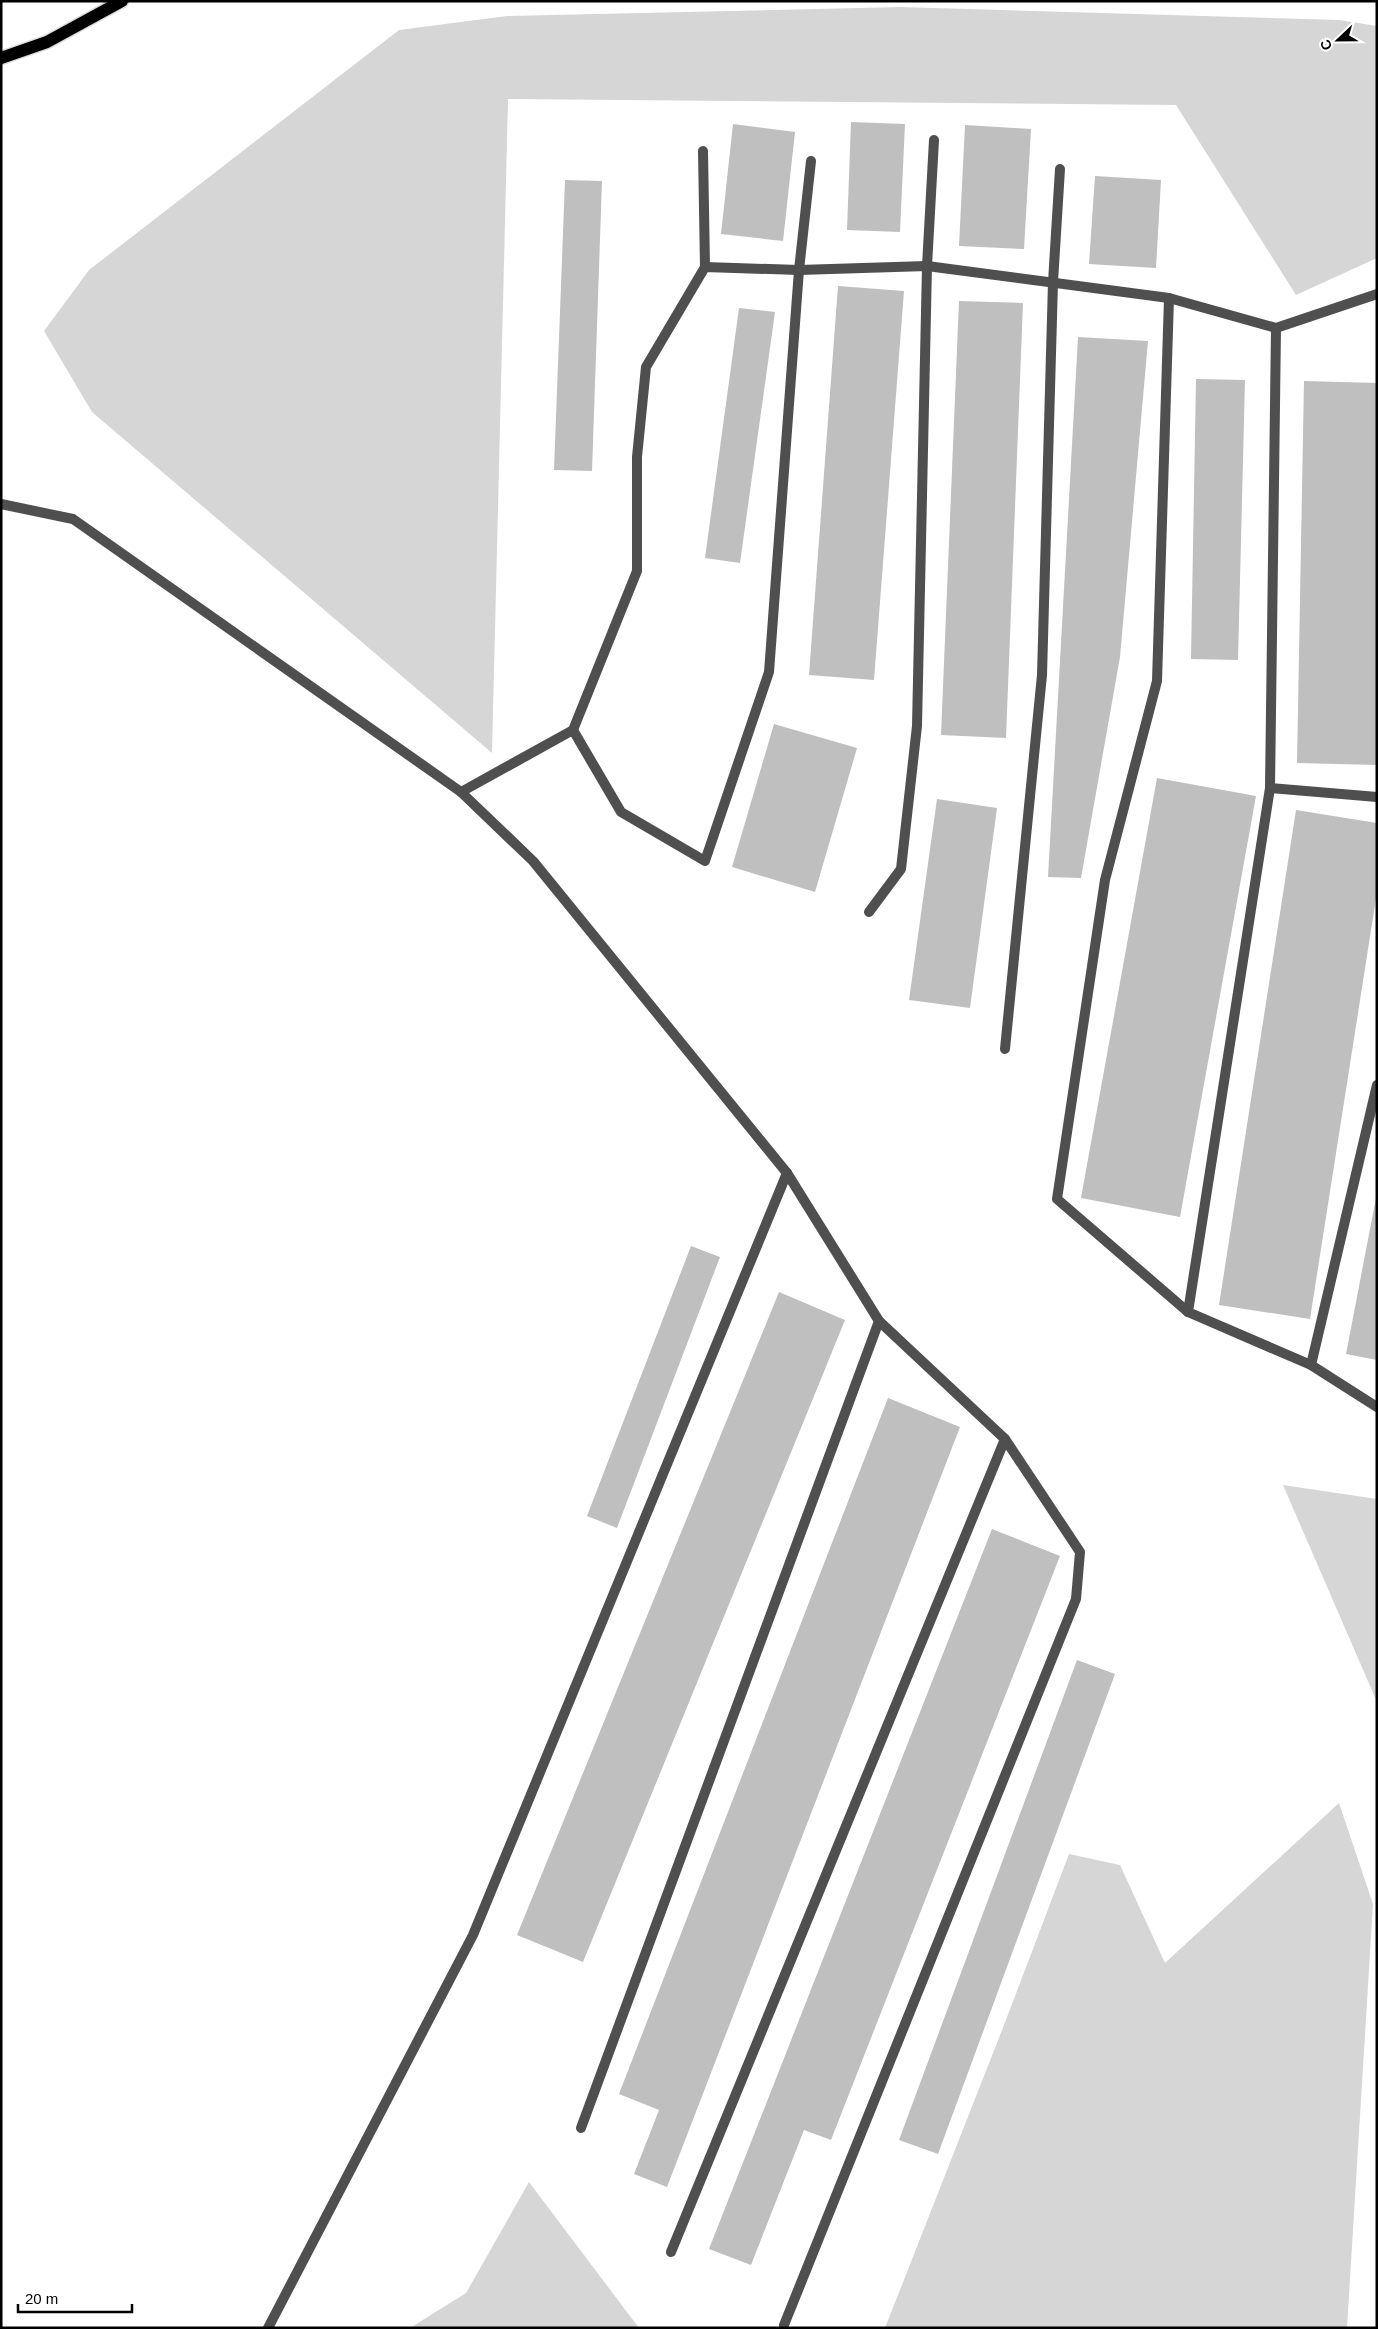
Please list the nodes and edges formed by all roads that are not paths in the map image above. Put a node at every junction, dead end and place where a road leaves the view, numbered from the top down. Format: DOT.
graph roads {
  1 [pos="122,1"];
  2 [pos="1,58"];
  3 [pos="934,140"];
  4 [pos="704,152"];
  5 [pos="810,161"];
  6 [pos="1060,170"];
  7 [pos="927,266"];
  8 [pos="705,268"];
  9 [pos="799,270"];
  10 [pos="1053,282"];
  11 [pos="1377,294"];
  12 [pos="1169,298"];
  13 [pos="1276,328"];
  14 [pos="1,504"];
  15 [pos="573,730"];
  16 [pos="1270,788"];
  17 [pos="461,792"];
  18 [pos="1377,797"];
  19 [pos="868,912"];
  20 [pos="1005,1049"];
  21 [pos="1377,1085"];
  22 [pos="787,1173"];
  23 [pos="1188,1312"];
  24 [pos="879,1321"];
  25 [pos="1311,1365"];
  26 [pos="1377,1407"];
  27 [pos="1005,1439"];
  28 [pos="581,2128"];
  29 [pos="671,2252"];
  30 [pos="784,2325"];
  31 [pos="268,2328"];
  1 -- 2 [label="main road"];
  3 -- 7 [label="lane"];
  4 -- 8 [label="lane"];
  5 -- 9 [label="lane"];
  6 -- 10 [label="lane"];
  7 -- 9 [label="lane"];
  7 -- 10 [label="lane"];
  7 -- 19 [label="lane"];
  8 -- 9 [label="lane"];
  8 -- 15 [label="lane"];
  9 -- 15 [label="lane"];
  10 -- 12 [label="lane"];
  10 -- 20 [label="lane"];
  11 -- 13 [label="lane"];
  12 -- 13 [label="lane"];
  12 -- 23 [label="lane"];
  13 -- 16 [label="lane"];
  14 -- 17 [label="lane"];
  15 -- 17 [label="lane"];
  16 -- 18 [label="lane"];
  16 -- 23 [label="lane"];
  17 -- 22 [label="lane"];
  21 -- 25 [label="lane"];
  22 -- 24 [label="lane"];
  22 -- 31 [label="lane"];
  23 -- 25 [label="lane"];
  24 -- 27 [label="lane"];
  24 -- 28 [label="lane"];
  25 -- 26 [label="lane"];
  27 -- 29 [label="lane"];
  27 -- 30 [label="lane"];
}
